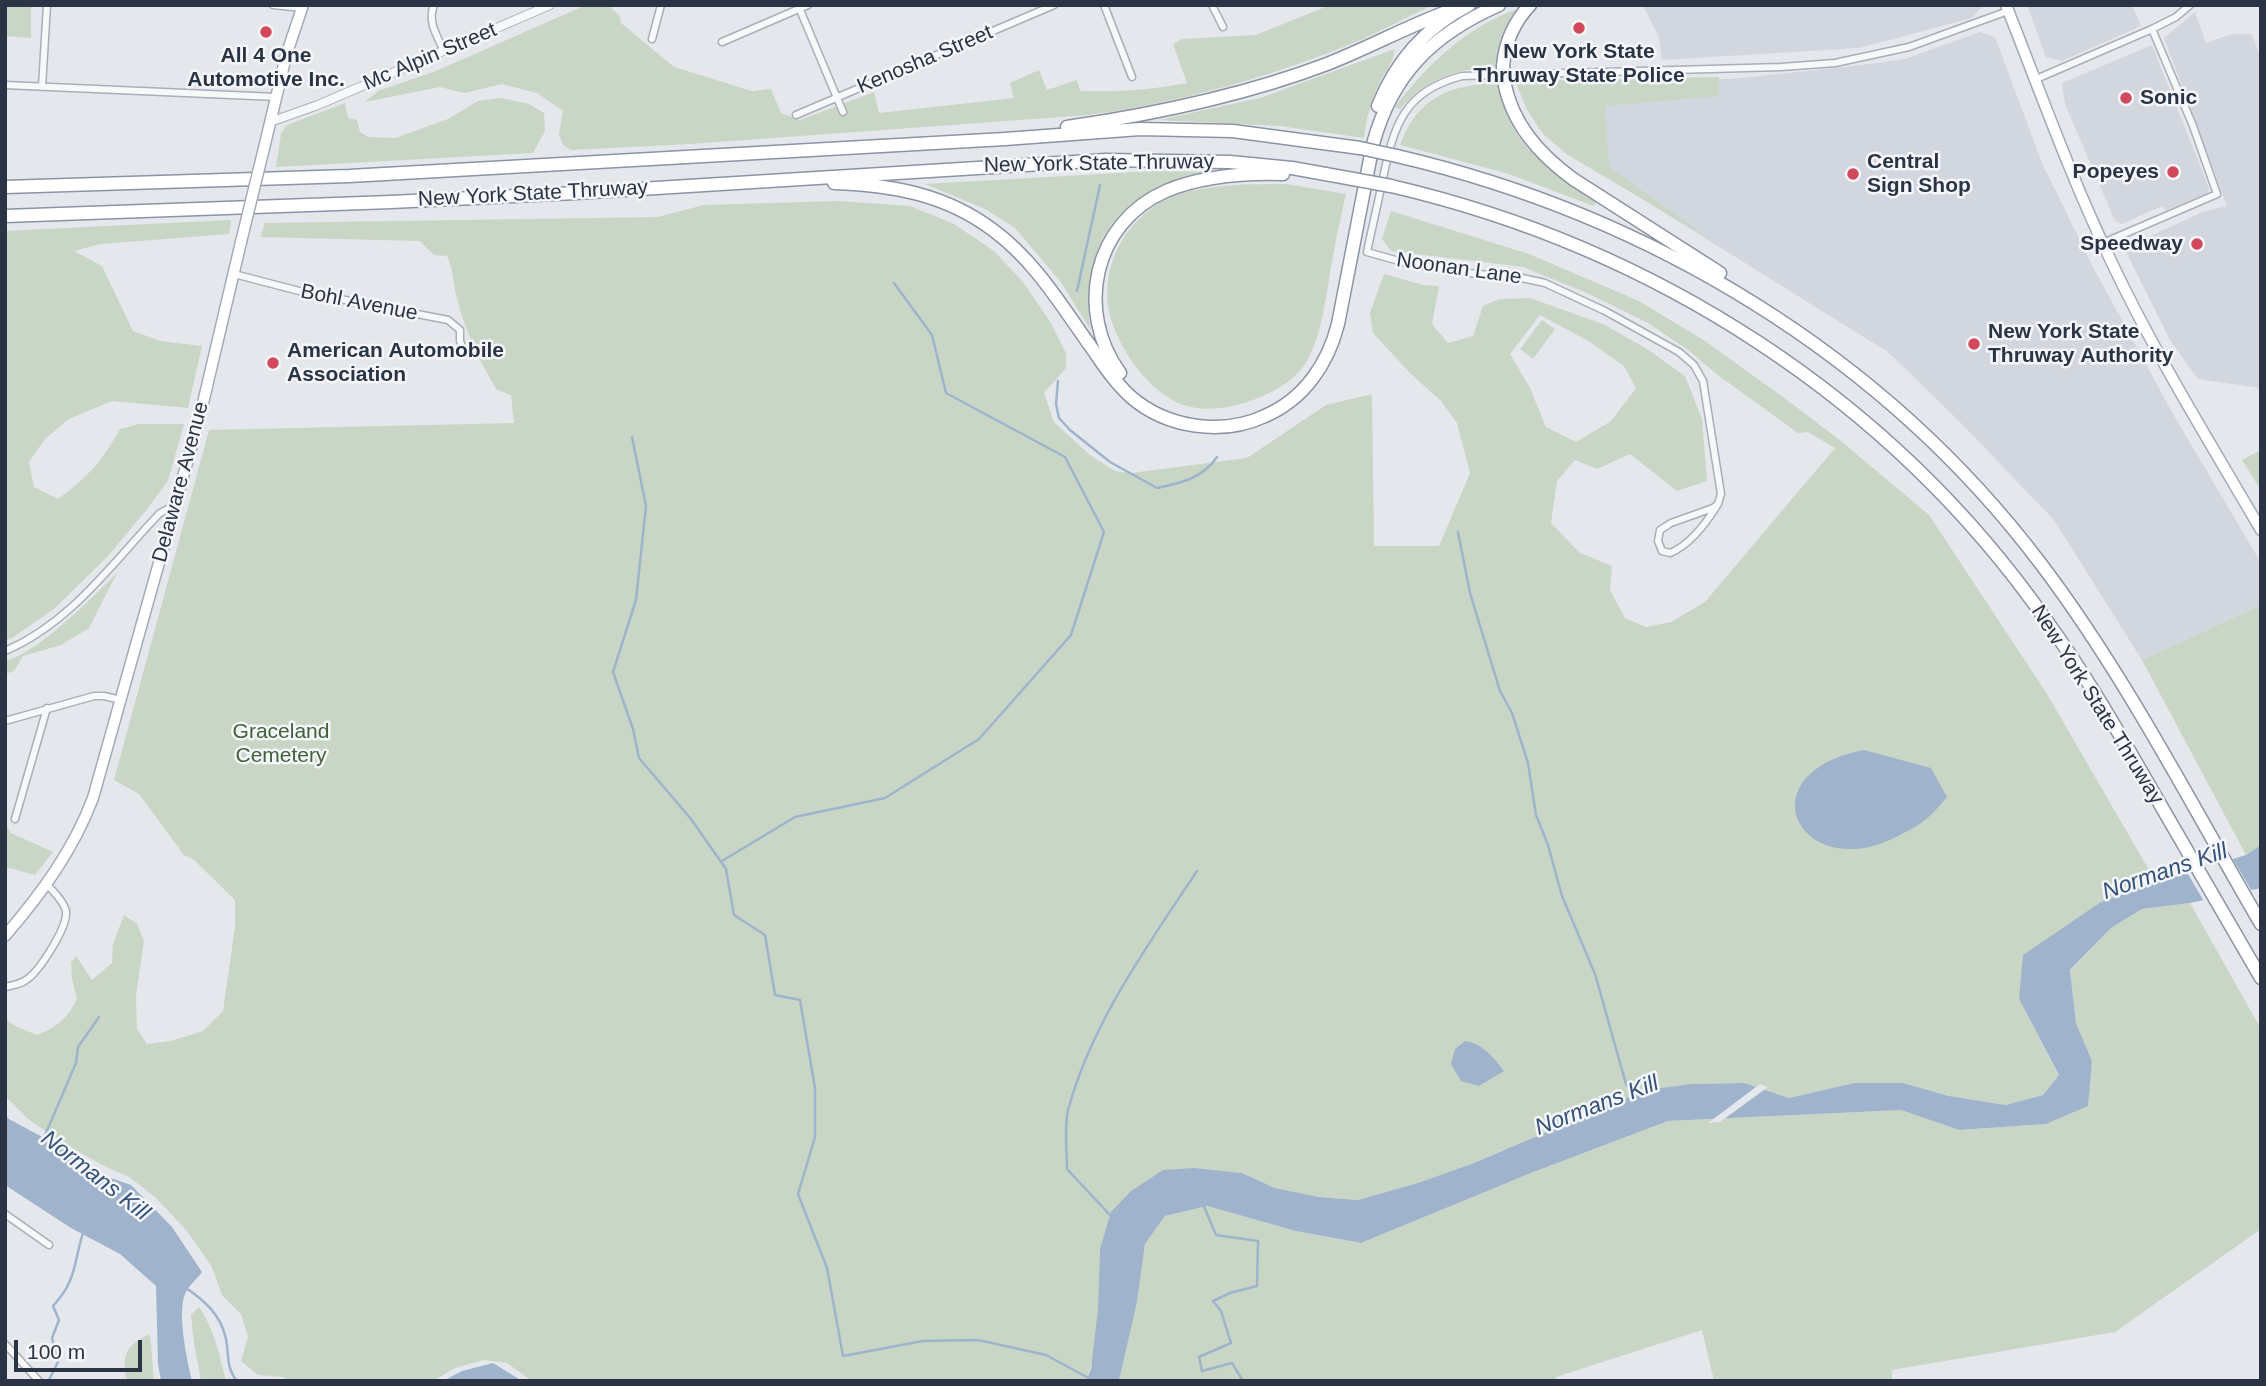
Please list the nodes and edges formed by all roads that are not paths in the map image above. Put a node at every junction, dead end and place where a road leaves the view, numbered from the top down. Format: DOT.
graph roads {
  1 [pos="47,5"];
  2 [pos="273,5"];
  3 [pos="434,5"];
  4 [pos="550,5"];
  5 [pos="661,5"];
  6 [pos="808,5"];
  7 [pos="1054,5"];
  8 [pos="1104,5"];
  9 [pos="1212,5"];
  10 [pos="1467,5"];
  11 [pos="1499,5"];
  12 [pos="1530,5"];
  13 [pos="2190,5"];
  14 [pos="302,7"];
  15 [pos="798,7"];
  16 [pos="2007,8"];
  17 [pos="1223,27"];
  18 [pos="2152,29"];
  19 [pos="652,39"];
  20 [pos="722,42"];
  21 [pos="444,51"];
  22 [pos="1132,77"];
  23 [pos="2034,80"];
  24 [pos="5,85"];
  25 [pos="42,87"];
  26 [pos="276,97"];
  27 [pos="837,98"];
  28 [pos="843,112"];
  29 [pos="796,115"];
  30 [pos="270,121"];
  31 [pos="899,144"];
  32 [pos="1353,179"];
  33 [pos="756,181"];
  34 [pos="5,187"];
  35 [pos="5,216"];
  36 [pos="2103,243"];
  37 [pos="234,274"];
  38 [pos="1772,314"];
  39 [pos="464,352"];
  40 [pos="176,505"];
  41 [pos="1718,505"];
  42 [pos="2261,530"];
  43 [pos="5,650"];
  44 [pos="121,700"];
  45 [pos="47,708"];
  46 [pos="5,720"];
  47 [pos="15,819"];
  48 [pos="47,884"];
  49 [pos="2261,924"];
  50 [pos="7,934"];
  51 [pos="2261,978"];
  52 [pos="5,987"];
  53 [pos="5,1214"];
  54 [pos="49,1245"];
  55 [pos="5,1345"];
  56 [pos="39,1381"];
  1 -- 25 [label="street"];
  2 -- 14 [label="street"];
  3 -- 21 [label="street"];
  4 -- 21 [label="street, Mc Alpin Street"];
  5 -- 19 [label="street"];
  6 -- 15 [label="street"];
  7 -- 27 [label="street, Kenosha Street"];
  8 -- 22 [label="street"];
  9 -- 17 [label="street"];
  10 -- 31 [label="highway"];
  10 -- 32 [label="highway"];
  11 -- 33 [label="highway"];
  12 -- 38 [label="highway, bridge"];
  13 -- 18 [label="street"];
  14 -- 26 [label="main road, Delaware Avenue"];
  15 -- 20 [label="street"];
  15 -- 27 [label="street"];
  16 -- 23 [label="main road"];
  16 -- 41 [label="street, Noonan Lane"];
  18 -- 23 [label="street"];
  18 -- 36 [label="street"];
  21 -- 30 [label="street, Mc Alpin Street"];
  23 -- 36 [label="main road"];
  24 -- 25 [label="street"];
  25 -- 26 [label="street"];
  26 -- 30 [label="main road, Delaware Avenue"];
  27 -- 28 [label="street"];
  27 -- 29 [label="street, Kenosha Street"];
  30 -- 37 [label="main road, Delaware Avenue, bridge"];
  31 -- 34 [label="highway, New York State Thruway"];
  31 -- 38 [label="highway, New York State Thruway, bridge"];
  32 -- 33 [label="highway, New York State Thruway"];
  32 -- 51 [label="highway, New York State Thruway, bridge"];
  33 -- 35 [label="highway, New York State Thruway"];
  36 -- 42 [label="main road"];
  37 -- 39 [label="street, Bohl Avenue"];
  37 -- 40 [label="main road, Delaware Avenue"];
  38 -- 49 [label="highway, New York State Thruway"];
  40 -- 43 [label="street"];
  40 -- 44 [label="main road, Delaware Avenue"];
  41 -- 41 [label="street"];
  44 -- 45 [label="street"];
  44 -- 48 [label="main road, Delaware Avenue"];
  45 -- 46 [label="street"];
  45 -- 47 [label="street"];
  48 -- 50 [label="main road, Delaware Avenue"];
  48 -- 52 [label="street"];
  53 -- 54 [label="street"];
  55 -- 56 [label="street"];
}
